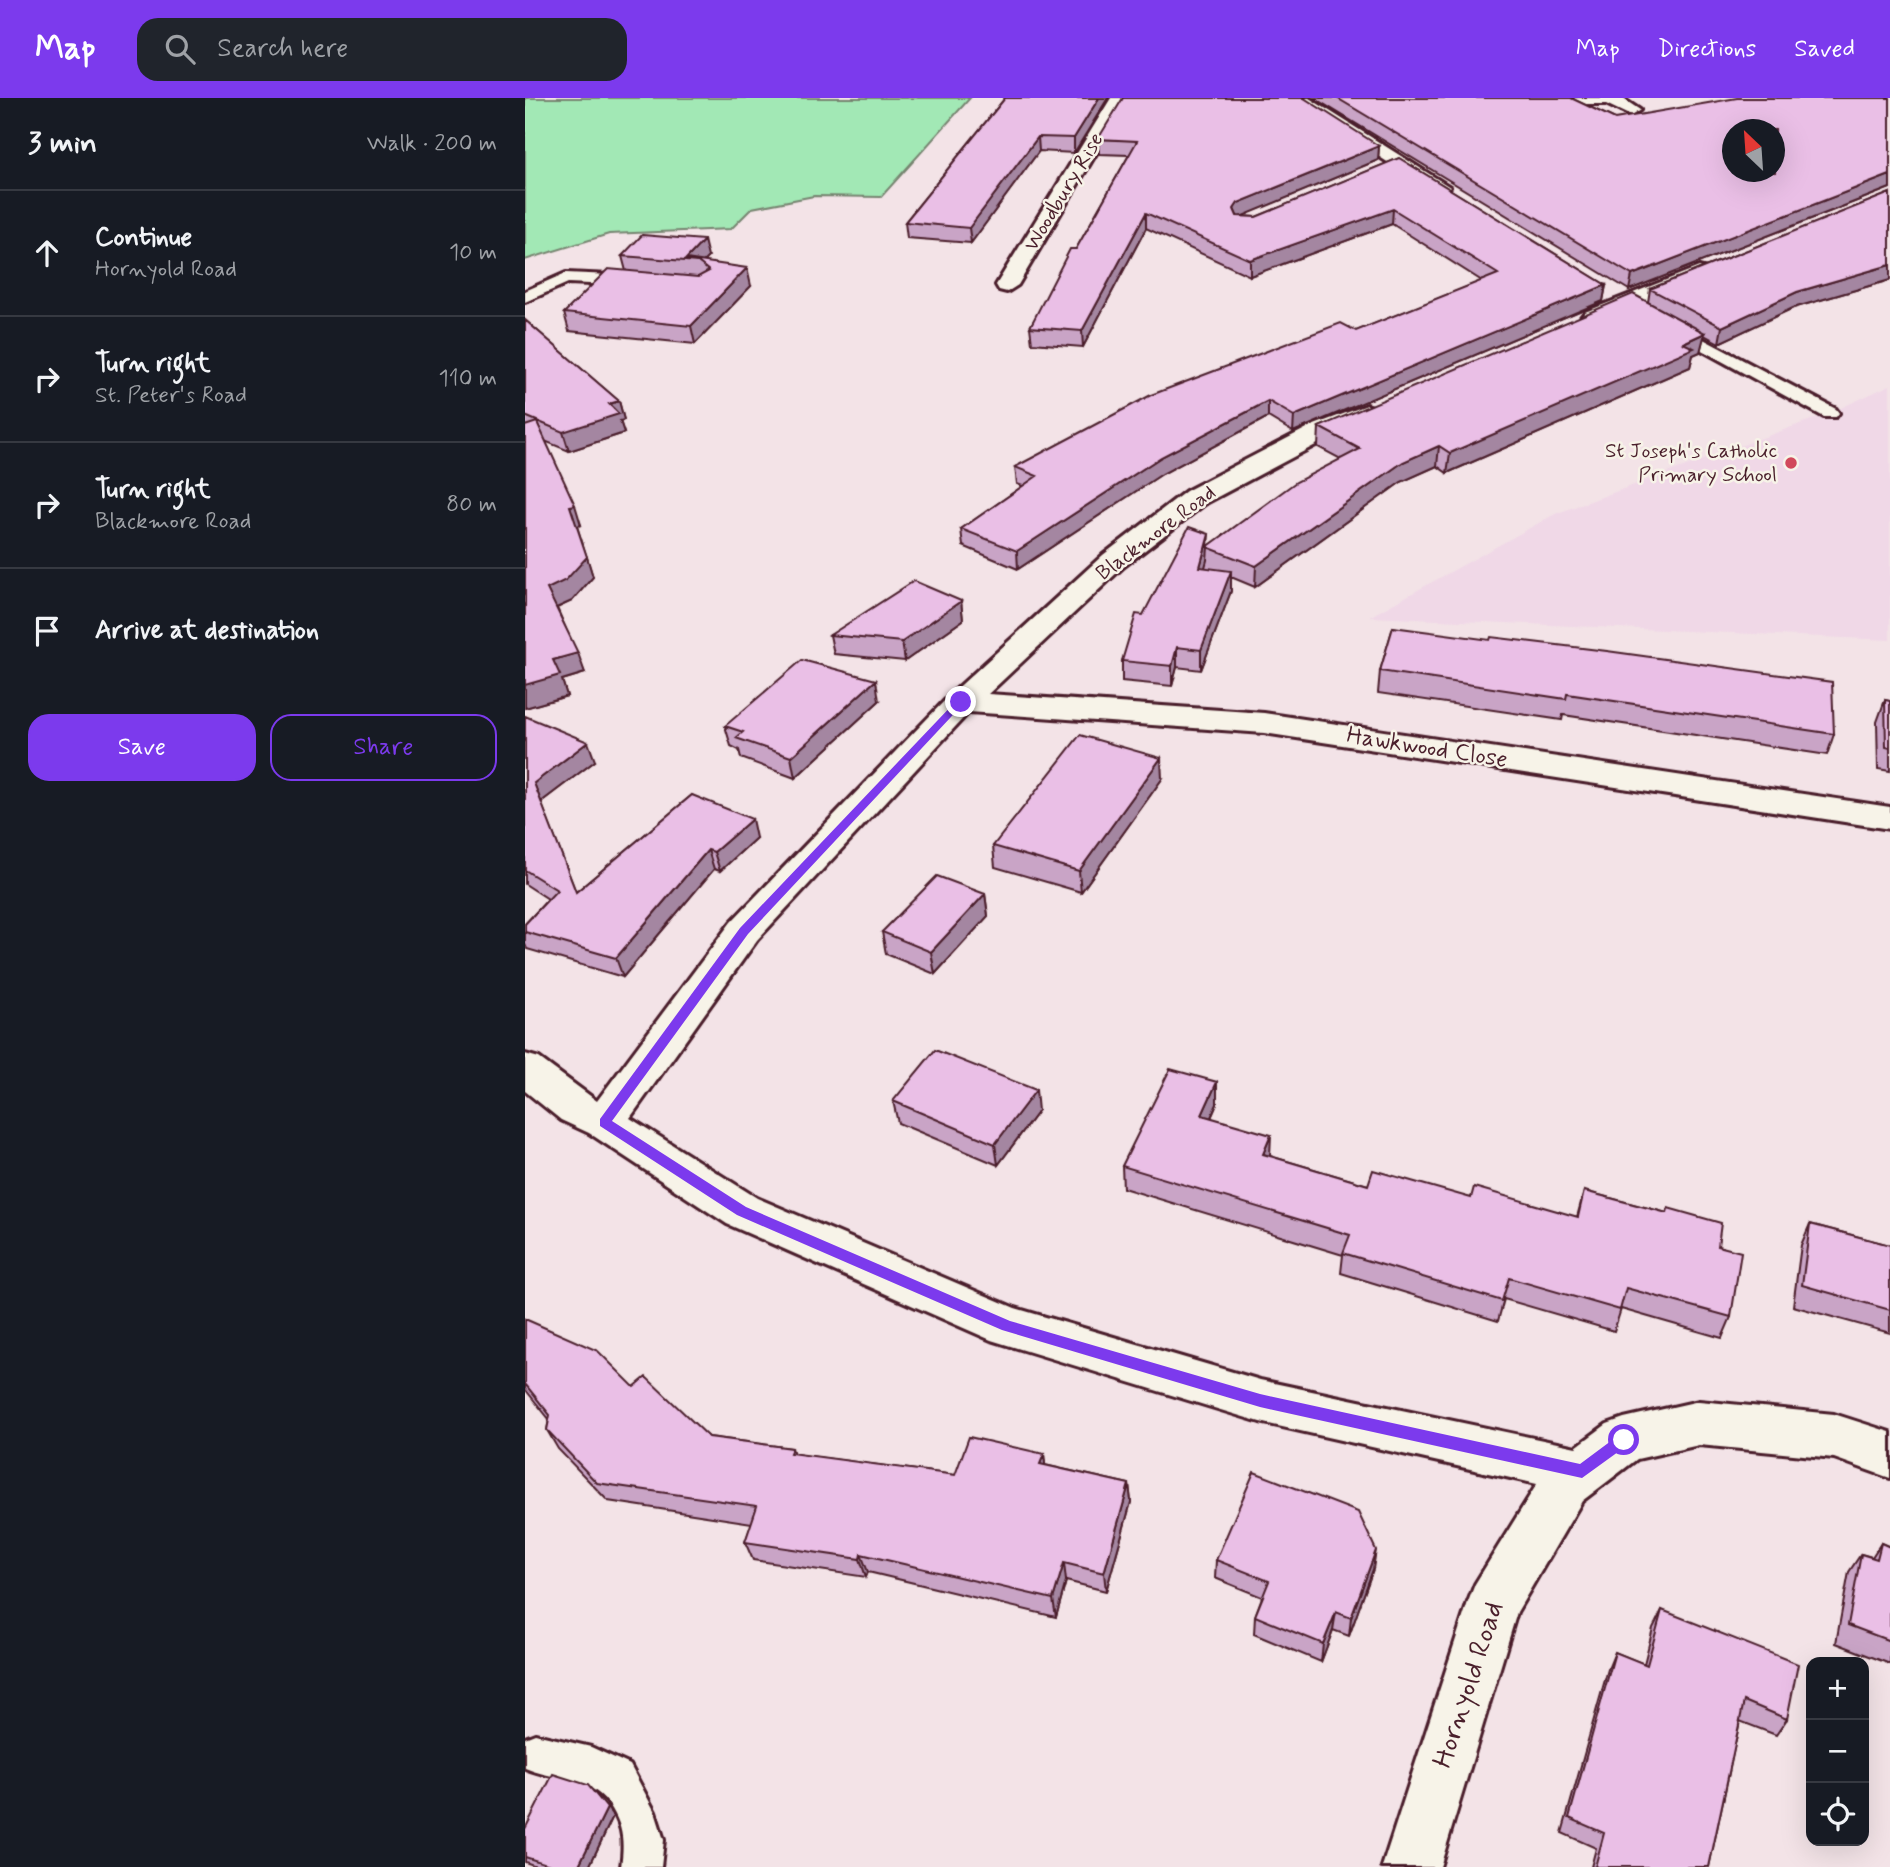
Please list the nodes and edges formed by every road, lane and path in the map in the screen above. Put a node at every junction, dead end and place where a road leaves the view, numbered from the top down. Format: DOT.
graph roads {
  1 [pos="1120,98"];
  2 [pos="1296,98"];
  3 [pos="1582,98"];
  4 [pos="1631,110"];
  5 [pos="1399,162"];
  6 [pos="1374,173"];
  7 [pos="1458,198"];
  8 [pos="1724,265"];
  9 [pos="647,282"];
  10 [pos="1007,285"];
  11 [pos="525,297"];
  12 [pos="1632,305"];
  13 [pos="1566,328"];
  14 [pos="1395,401"];
  15 [pos="1830,413"];
  16 [pos="961,702"];
  17 [pos="1890,818"];
  18 [pos="525,1069"];
  19 [pos="604,1122"];
  20 [pos="1890,1455"];
  21 [pos="1582,1471"];
  22 [pos="535,1753"];
  23 [pos="641,1867"];
  24 [pos="1411,1867"];
  1 -- 10 [label="street, Woodbury Rise"];
  2 -- 5 [label="street"];
  3 -- 4 [label="street"];
  5 -- 6 [label="street"];
  5 -- 7 [label="street"];
  8 -- 12 [label="street"];
  9 -- 11 [label="lane"];
  12 -- 13 [label="street"];
  12 -- 15 [label="lane"];
  14 -- 16 [label="street, Blackmore Road"];
  16 -- 17 [label="street, Hawkwood Close"];
  16 -- 19 [label="street, Blackmore Road"];
  18 -- 19 [label="street"];
  19 -- 21 [label="street"];
  20 -- 21 [label="street, Hornyold Road"];
  21 -- 24 [label="street, Hornyold Road"];
  22 -- 23 [label="lane"];
}
